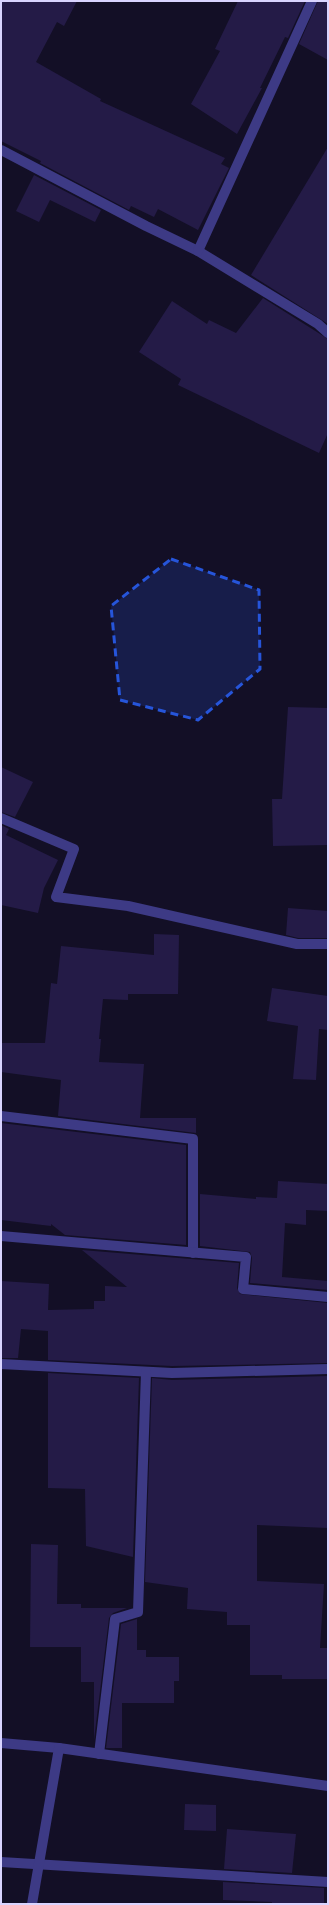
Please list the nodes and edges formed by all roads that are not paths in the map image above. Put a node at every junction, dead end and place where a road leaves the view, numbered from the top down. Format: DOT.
graph roads {
  1 [pos="312,1"];
  2 [pos="1,150"];
  3 [pos="198,251"];
  4 [pos="328,333"];
  5 [pos="1,818"];
  6 [pos="328,944"];
  7 [pos="1,1116"];
  8 [pos="1,1236"];
  9 [pos="192,1253"];
  10 [pos="328,1298"];
  11 [pos="1,1364"];
  12 [pos="328,1369"];
  13 [pos="146,1372"];
  14 [pos="1,1743"];
  15 [pos="58,1748"];
  16 [pos="99,1754"];
  17 [pos="328,1786"];
  18 [pos="1,1862"];
  19 [pos="39,1864"];
  20 [pos="328,1882"];
  21 [pos="32,1904"];
  1 -- 3 [label="street"];
  2 -- 3 [label="street"];
  3 -- 4 [label="street"];
  5 -- 6 [label="street"];
  7 -- 9 [label="street"];
  8 -- 9 [label="street"];
  9 -- 10 [label="street"];
  11 -- 13 [label="street"];
  12 -- 13 [label="street"];
  13 -- 16 [label="street"];
  14 -- 15 [label="street"];
  15 -- 16 [label="street"];
  15 -- 19 [label="street"];
  16 -- 17 [label="street"];
  18 -- 19 [label="street"];
  19 -- 20 [label="street"];
  19 -- 21 [label="street"];
}
